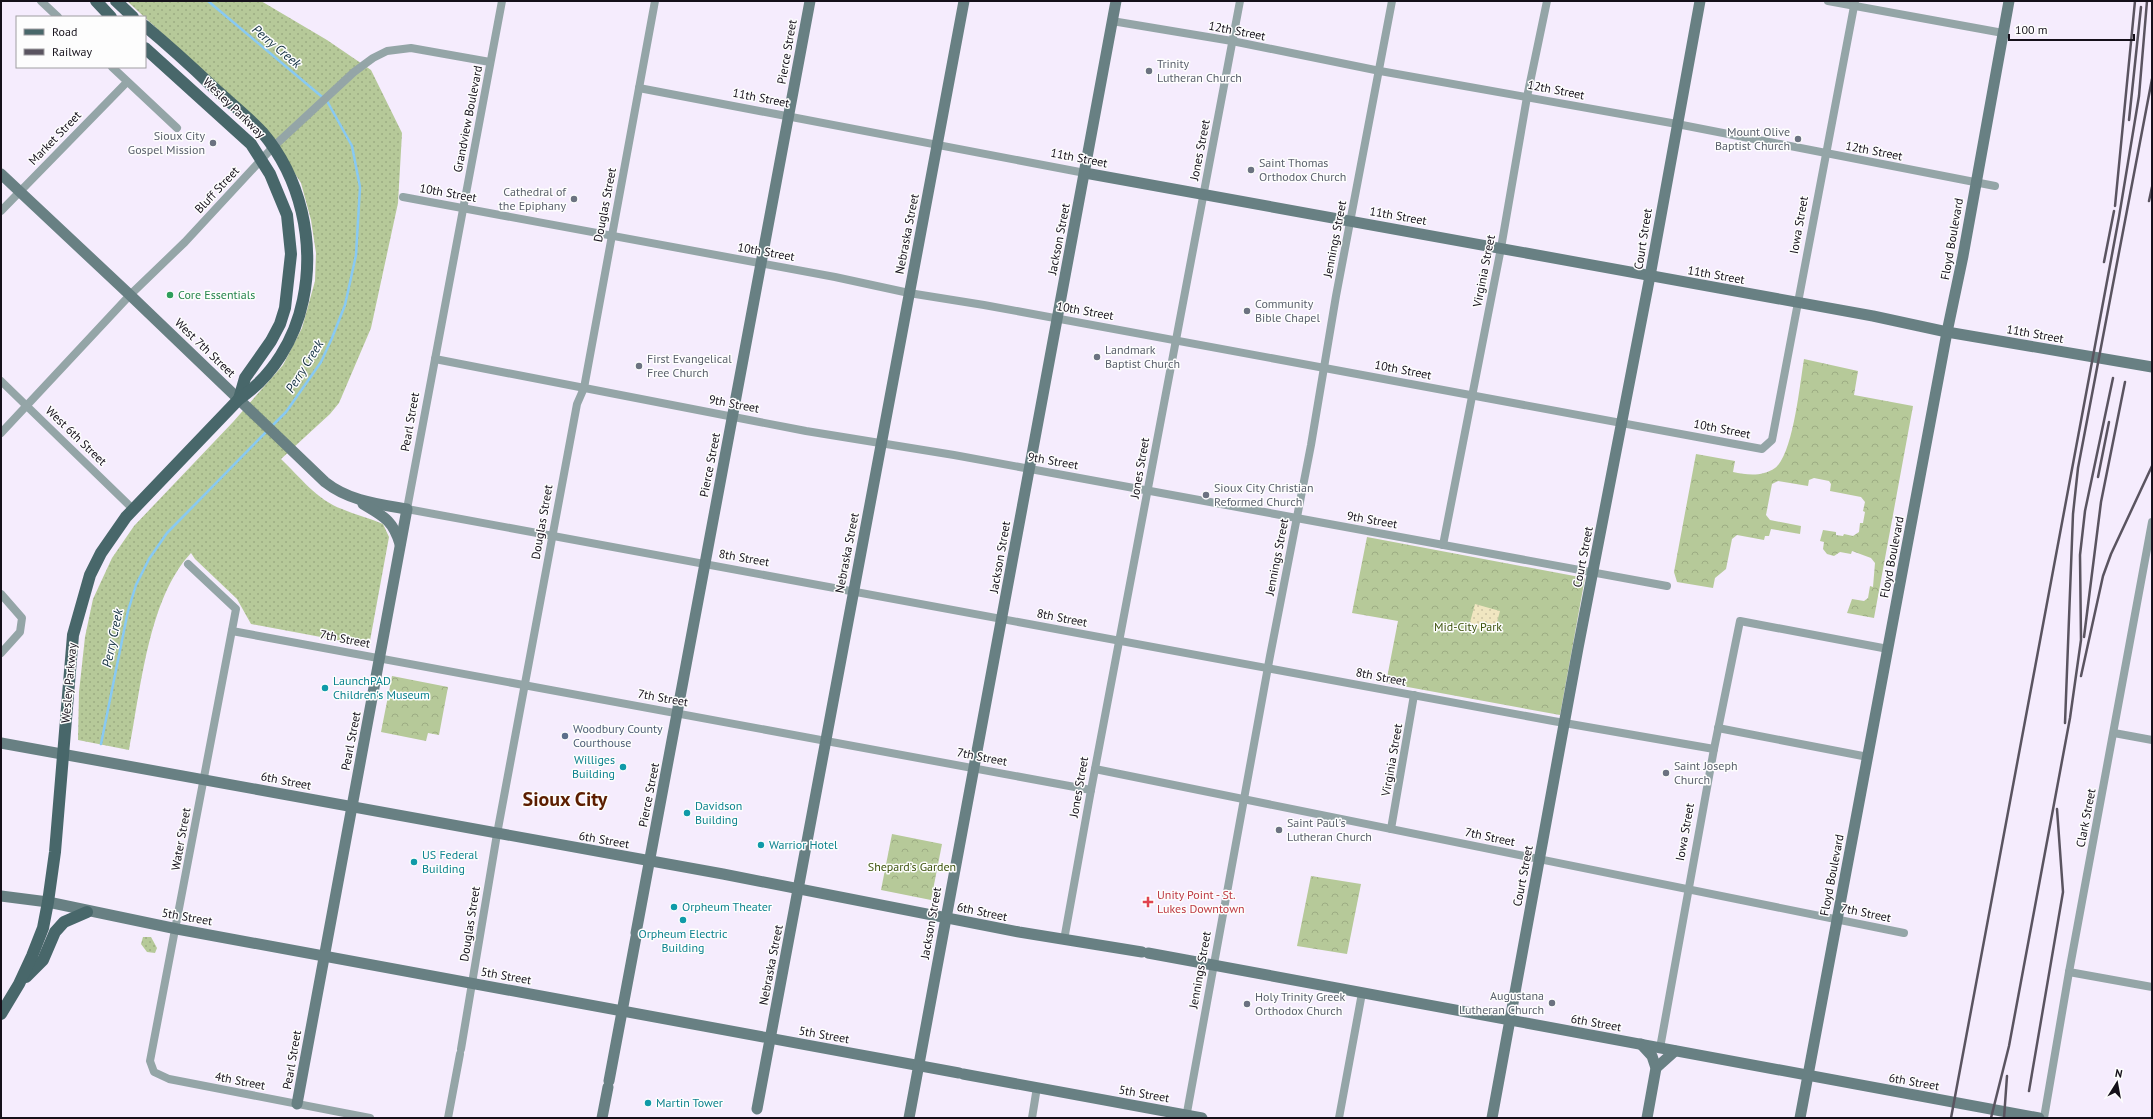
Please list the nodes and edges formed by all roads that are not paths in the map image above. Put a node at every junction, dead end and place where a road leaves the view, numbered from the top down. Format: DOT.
graph roads {
  1 [pos="42,1"];
  2 [pos="96,1"];
  3 [pos="116,1"];
  4 [pos="502,1"];
  5 [pos="655,1"];
  6 [pos="810,1"];
  7 [pos="964,1"];
  8 [pos="1116,1"];
  9 [pos="1240,1"];
  10 [pos="1392,1"];
  11 [pos="1547,1"];
  12 [pos="1700,1"];
  13 [pos="1828,1"];
  14 [pos="2009,1"];
  15 [pos="1855,3"];
  16 [pos="57,16"];
  17 [pos="110,16"];
  18 [pos="132,16"];
  19 [pos="1112,21"];
  20 [pos="146,27"];
  21 [pos="2003,33"];
  22 [pos="1232,41"];
  23 [pos="146,49"];
  24 [pos="490,62"];
  25 [pos="113,68"];
  26 [pos="1380,71"];
  27 [pos="127,82"];
  28 [pos="639,88"];
  29 [pos="1527,96"];
  30 [pos="789,117"];
  31 [pos="1677,124"];
  32 [pos="176,128"];
  33 [pos="938,144"];
  34 [pos="273,147"];
  35 [pos="1826,154"];
  36 [pos="263,160"];
  37 [pos="1085,173"];
  38 [pos="1,174"];
  39 [pos="1976,183"];
  40 [pos="1995,186"];
  41 [pos="19,192"];
  42 [pos="1203,193"];
  43 [pos="403,197"];
  44 [pos="463,208"];
  45 [pos="1,211"];
  46 [pos="1350,220"];
  47 [pos="612,236"];
  48 [pos="1501,248"];
  49 [pos="761,263"];
  50 [pos="1650,276"];
  51 [pos="909,293"];
  52 [pos="130,295"];
  53 [pos="1799,302"];
  54 [pos="1057,318"];
  55 [pos="1947,332"];
  56 [pos="1175,340"];
  57 [pos="435,359"];
  58 [pos="2152,367"];
  59 [pos="1325,368"];
  60 [pos="1,381"];
  61 [pos="584,388"];
  62 [pos="1472,395"];
  63 [pos="239,399"];
  64 [pos="27,406"];
  65 [pos="733,416"];
  66 [pos="1622,423"];
  67 [pos="1,433"];
  68 [pos="881,444"];
  69 [pos="1762,449"];
  70 [pos="1029,469"];
  71 [pos="1148,491"];
  72 [pos="358,500"];
  73 [pos="133,509"];
  74 [pos="407,509"];
  75 [pos="1297,518"];
  76 [pos="2152,522"];
  77 [pos="552,536"];
  78 [pos="1444,545"];
  79 [pos="400,546"];
  80 [pos="188,564"];
  81 [pos="705,564"];
  82 [pos="1593,572"];
  83 [pos="1667,586"];
  84 [pos="853,591"];
  85 [pos="1,594"];
  86 [pos="1002,619"];
  87 [pos="232,631"];
  88 [pos="1119,641"];
  89 [pos="1888,649"];
  90 [pos="1,653"];
  91 [pos="380,658"];
  92 [pos="1268,668"];
  93 [pos="524,685"];
  94 [pos="1414,695"];
  95 [pos="678,713"];
  96 [pos="1565,723"];
  97 [pos="1718,728"];
  98 [pos="2114,733"];
  99 [pos="2152,740"];
  100 [pos="825,741"];
  101 [pos="1,743"];
  102 [pos="1714,749"];
  103 [pos="62,754"];
  104 [pos="1868,757"];
  105 [pos="974,768"];
  106 [pos="1095,769"];
  107 [pos="204,779"];
  108 [pos="1091,790"];
  109 [pos="1244,800"];
  110 [pos="352,807"];
  111 [pos="1391,829"];
  112 [pos="497,834"];
  113 [pos="1540,860"];
  114 [pos="650,862"];
  115 [pos="798,889"];
  116 [pos="1688,890"];
  117 [pos="1,896"];
  118 [pos="48,902"];
  119 [pos="87,912"];
  120 [pos="946,917"];
  121 [pos="1836,919"];
  122 [pos="176,929"];
  123 [pos="1904,933"];
  124 [pos="1064,940"];
  125 [pos="324,955"];
  126 [pos="1213,966"];
  127 [pos="2069,972"];
  128 [pos="473,983"];
  129 [pos="20,984"];
  130 [pos="2152,987"];
  131 [pos="1362,993"];
  132 [pos="622,1011"];
  133 [pos="1,1014"];
  134 [pos="1509,1021"];
  135 [pos="771,1039"];
  136 [pos="1641,1044"];
  137 [pos="1660,1048"];
  138 [pos="1674,1051"];
  139 [pos="918,1066"];
  140 [pos="1656,1068"];
  141 [pos="154,1072"];
  142 [pos="1037,1087"];
  143 [pos="297,1104"];
  144 [pos="757,1114"];
  145 [pos="1186,1116"];
  146 [pos="370,1118"];
  147 [pos="448,1118"];
  148 [pos="602,1118"];
  149 [pos="909,1118"];
  150 [pos="1032,1118"];
  151 [pos="1202,1118"];
  152 [pos="1339,1118"];
  153 [pos="1492,1118"];
  154 [pos="1647,1118"];
  155 [pos="1800,1118"];
  156 [pos="2039,1118"];
  157 [pos="2044,1118"];
  1 -- 16 [label="street"];
  2 -- 17 [label="main road"];
  3 -- 18 [label="main road"];
  4 -- 24 [label="street, Grandview Boulevard"];
  5 -- 28 [label="street, Douglas Street"];
  6 -- 30 [label="main road, Pierce Street"];
  7 -- 33 [label="main road, Nebraska Street"];
  8 -- 19 [label="main road, Jackson Street"];
  9 -- 22 [label="street, Jones Street"];
  10 -- 26 [label="street, Jennings Street"];
  11 -- 29 [label="street, Virginia Street"];
  12 -- 31 [label="main road, Court Street"];
  13 -- 15 [label="street"];
  14 -- 21 [label="main road, Floyd Boulevard"];
  15 -- 21 [label="street"];
  15 -- 35 [label="street, Iowa Street"];
  19 -- 22 [label="street, 12th Street"];
  19 -- 37 [label="main road, Jackson Street"];
  20 -- 34 [label="main road, Wesley Parkway"];
  21 -- 39 [label="main road, Floyd Boulevard"];
  22 -- 26 [label="street, 12th Street"];
  22 -- 42 [label="street, Jones Street"];
  23 -- 36 [label="main road, Wesley Parkway"];
  24 -- 34 [label="street, Bluff Street"];
  24 -- 44 [label="street, Grandview Boulevard"];
  25 -- 27 [label="street"];
  26 -- 29 [label="street, 12th Street"];
  26 -- 46 [label="street, Jennings Street"];
  27 -- 32 [label="street"];
  27 -- 41 [label="street, Market Street"];
  28 -- 30 [label="street, 11th Street"];
  28 -- 47 [label="street, Douglas Street"];
  29 -- 31 [label="street, 12th Street"];
  29 -- 48 [label="street, Virginia Street"];
  30 -- 33 [label="street, 11th Street"];
  30 -- 49 [label="main road, Pierce Street"];
  31 -- 35 [label="street, 12th Street"];
  31 -- 50 [label="main road, Court Street"];
  33 -- 37 [label="street, 11th Street"];
  33 -- 51 [label="main road, Nebraska Street"];
  34 -- 36 [label="street, Bluff Street"];
  34 -- 63 [label="main road, Wesley Parkway"];
  35 -- 39 [label="street, 12th Street"];
  35 -- 53 [label="street, Iowa Street"];
  36 -- 52 [label="street, Bluff Street"];
  36 -- 63 [label="main road, Wesley Parkway"];
  37 -- 42 [label="main road, 11th Street"];
  37 -- 54 [label="main road, Jackson Street"];
  38 -- 41 [label="main road, West 7th Street"];
  39 -- 40 [label="street, 12th Street"];
  39 -- 55 [label="main road, Floyd Boulevard"];
  41 -- 45 [label="street, Market Street"];
  41 -- 52 [label="main road, West 7th Street"];
  42 -- 46 [label="main road, 11th Street"];
  42 -- 56 [label="street, Jones Street"];
  43 -- 44 [label="street, 10th Street"];
  44 -- 47 [label="street, 10th Street"];
  44 -- 57 [label="street, Grandview Boulevard"];
  46 -- 48 [label="main road, 11th Street"];
  46 -- 59 [label="street, Jennings Street"];
  47 -- 49 [label="street, 10th Street"];
  47 -- 61 [label="street, Douglas Street"];
  48 -- 50 [label="main road, 11th Street"];
  48 -- 62 [label="street, Virginia Street"];
  49 -- 51 [label="street, 10th Street"];
  49 -- 65 [label="main road, Pierce Street"];
  50 -- 53 [label="main road, 11th Street"];
  50 -- 66 [label="main road, Court Street"];
  51 -- 54 [label="street, 10th Street"];
  51 -- 68 [label="main road, Nebraska Street"];
  52 -- 63 [label="main road, West 7th Street"];
  52 -- 64 [label="street, Bluff Street"];
  53 -- 55 [label="main road, 11th Street"];
  53 -- 69 [label="street, Iowa Street"];
  54 -- 56 [label="street, 10th Street"];
  54 -- 70 [label="main road, Jackson Street"];
  55 -- 58 [label="main road, 11th Street"];
  55 -- 89 [label="main road, Floyd Boulevard"];
  56 -- 59 [label="street, 10th Street"];
  56 -- 71 [label="street, Jones Street"];
  57 -- 61 [label="street, 9th Street"];
  57 -- 74 [label="street, Pearl Street"];
  59 -- 62 [label="street, 10th Street"];
  59 -- 75 [label="street, Jennings Street"];
  60 -- 64 [label="street, West 6th Street"];
  61 -- 65 [label="street, 9th Street"];
  61 -- 77 [label="street, Douglas Street"];
  62 -- 66 [label="street, 10th Street"];
  62 -- 78 [label="street, Virginia Street"];
  63 -- 72 [label="main road, West 7th Street"];
  63 -- 73 [label="main road, Wesley Parkway"];
  64 -- 67 [label="street, Bluff Street"];
  64 -- 73 [label="street, West 6th Street"];
  65 -- 68 [label="street, 9th Street"];
  65 -- 81 [label="main road, Pierce Street"];
  66 -- 69 [label="street, 10th Street"];
  66 -- 82 [label="main road, Court Street"];
  68 -- 70 [label="street, 9th Street"];
  68 -- 84 [label="main road, Nebraska Street"];
  70 -- 71 [label="street, 9th Street"];
  70 -- 86 [label="main road, Jackson Street"];
  71 -- 75 [label="street, 9th Street"];
  71 -- 88 [label="street, Jones Street"];
  72 -- 74 [label="main road, West 7th Street"];
  72 -- 79 [label="main road"];
  73 -- 103 [label="main road, Wesley Parkway"];
  74 -- 77 [label="street, 8th Street"];
  74 -- 79 [label="main road, Pearl Street"];
  75 -- 78 [label="street, 9th Street"];
  75 -- 92 [label="street, Jennings Street"];
  76 -- 98 [label="street, Clark Street"];
  77 -- 81 [label="street, 8th Street"];
  77 -- 93 [label="street, Douglas Street"];
  78 -- 82 [label="street, 9th Street"];
  79 -- 91 [label="main road, Pearl Street"];
  80 -- 87 [label="street, Water Street"];
  81 -- 84 [label="street, 8th Street"];
  81 -- 95 [label="main road, Pierce Street"];
  82 -- 83 [label="street, 9th Street"];
  82 -- 96 [label="main road, Court Street"];
  84 -- 86 [label="street, 8th Street"];
  84 -- 100 [label="main road, Nebraska Street"];
  85 -- 90 [label="street"];
  86 -- 88 [label="street, 8th Street"];
  86 -- 105 [label="main road, Jackson Street"];
  87 -- 91 [label="street, 7th Street"];
  87 -- 107 [label="street, Water Street"];
  88 -- 92 [label="street, 8th Street"];
  88 -- 106 [label="street, Jones Street"];
  89 -- 97 [label="street, Iowa Street"];
  89 -- 104 [label="main road, Floyd Boulevard"];
  91 -- 93 [label="street, 7th Street"];
  91 -- 110 [label="main road, Pearl Street"];
  92 -- 94 [label="street, 8th Street"];
  92 -- 109 [label="street, Jennings Street"];
  93 -- 95 [label="street, 7th Street"];
  93 -- 112 [label="street, Douglas Street"];
  94 -- 96 [label="street, 8th Street"];
  94 -- 111 [label="street, Virginia Street"];
  95 -- 100 [label="street, 7th Street"];
  95 -- 114 [label="main road, Pierce Street"];
  96 -- 102 [label="street, 8th Street"];
  96 -- 113 [label="main road, Court Street"];
  97 -- 102 [label="street, Iowa Street"];
  97 -- 104 [label="street"];
  98 -- 99 [label="street"];
  98 -- 127 [label="street, Clark Street"];
  100 -- 105 [label="street, 7th Street"];
  100 -- 115 [label="main road, Nebraska Street"];
  101 -- 103 [label="main road, 6th Street"];
  102 -- 116 [label="street, Iowa Street"];
  103 -- 107 [label="main road, 6th Street"];
  103 -- 118 [label="main road, Wesley Parkway"];
  104 -- 121 [label="main road, Floyd Boulevard"];
  105 -- 108 [label="street, 7th Street"];
  105 -- 120 [label="main road, Jackson Street"];
  106 -- 108 [label="street, Jones Street"];
  106 -- 109 [label="street, 7th Street"];
  107 -- 110 [label="main road, 6th Street"];
  107 -- 122 [label="street, Water Street"];
  108 -- 124 [label="street, Jones Street"];
  109 -- 111 [label="street, 7th Street"];
  109 -- 126 [label="street, Jennings Street"];
  110 -- 112 [label="main road, 6th Street"];
  110 -- 125 [label="main road, Pearl Street"];
  111 -- 113 [label="street, 7th Street"];
  112 -- 114 [label="main road, 6th Street"];
  112 -- 128 [label="street, Douglas Street"];
  113 -- 116 [label="street, 7th Street"];
  113 -- 134 [label="main road, Court Street"];
  114 -- 115 [label="main road, 6th Street"];
  114 -- 132 [label="main road, Pierce Street"];
  115 -- 120 [label="main road, 6th Street"];
  115 -- 135 [label="main road, Nebraska Street"];
  116 -- 121 [label="street, 7th Street"];
  116 -- 137 [label="street, Iowa Street"];
  117 -- 118 [label="main road, 5th Street"];
  118 -- 119 [label="main road, 5th Street"];
  118 -- 129 [label="main road, Wesley Parkway"];
  119 -- 122 [label="main road, 5th Street"];
  119 -- 129 [label="main road"];
  120 -- 124 [label="main road, 6th Street"];
  120 -- 139 [label="main road, Jackson Street"];
  121 -- 123 [label="street, 7th Street"];
  121 -- 155 [label="main road, Floyd Boulevard"];
  122 -- 125 [label="main road, 5th Street"];
  122 -- 141 [label="street, Water Street"];
  124 -- 126 [label="main road, 6th Street"];
  125 -- 128 [label="main road, 5th Street"];
  125 -- 143 [label="main road, Pearl Street"];
  126 -- 131 [label="main road, 6th Street"];
  126 -- 145 [label="street, Jennings Street"];
  127 -- 130 [label="street"];
  127 -- 157 [label="street, Clark Street"];
  128 -- 132 [label="main road, 5th Street"];
  128 -- 147 [label="street, Douglas Street"];
  129 -- 133 [label="main road, Wesley Parkway"];
  131 -- 134 [label="main road, 6th Street"];
  131 -- 152 [label="street"];
  132 -- 135 [label="main road, 5th Street"];
  132 -- 148 [label="main road, Pierce Street"];
  134 -- 136 [label="main road, 6th Street"];
  134 -- 153 [label="main road, Court Street"];
  135 -- 139 [label="main road, 5th Street"];
  135 -- 144 [label="main road, Nebraska Street"];
  136 -- 137 [label="main road, 6th Street"];
  136 -- 140 [label="main road"];
  137 -- 138 [label="main road, 6th Street"];
  138 -- 140 [label="main road"];
  138 -- 156 [label="main road, 6th Street"];
  139 -- 142 [label="main road, 5th Street"];
  139 -- 149 [label="main road, Jackson Street"];
  140 -- 154 [label="main road"];
  141 -- 143 [label="street, 4th Street"];
  142 -- 145 [label="main road, 5th Street"];
  142 -- 150 [label="street"];
  143 -- 146 [label="street, 4th Street"];
  145 -- 151 [label="main road, 5th Street"];
}
